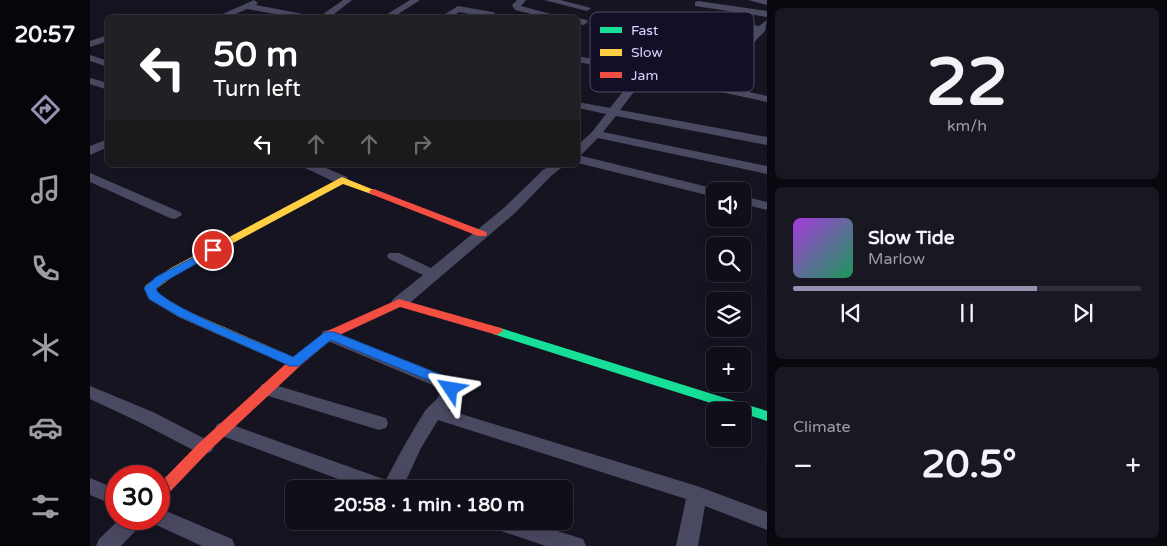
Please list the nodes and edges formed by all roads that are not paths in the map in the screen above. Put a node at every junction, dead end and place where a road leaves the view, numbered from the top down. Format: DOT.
graph roads {
  1 [pos="263,0"];
  2 [pos="348,0"];
  3 [pos="416,0"];
  4 [pos="474,0"];
  5 [pos="522,0"];
  6 [pos="548,0"];
  7 [pos="752,0"];
  8 [pos="767,2"];
  9 [pos="698,4"];
  10 [pos="246,6"];
  11 [pos="458,8"];
  12 [pos="587,8"];
  13 [pos="753,12"];
  14 [pos="754,12"];
  15 [pos="767,14"];
  16 [pos="225,15"];
  17 [pos="298,15"];
  18 [pos="327,15"];
  19 [pos="390,15"];
  20 [pos="447,15"];
  21 [pos="493,15"];
  22 [pos="548,15"];
  23 [pos="765,26"];
  24 [pos="754,38"];
  25 [pos="105,39"];
  26 [pos="90,44"];
  27 [pos="90,58"];
  28 [pos="105,63"];
  29 [pos="90,81"];
  30 [pos="105,86"];
  31 [pos="628,92"];
  32 [pos="736,92"];
  33 [pos="767,99"];
  34 [pos="580,105"];
  35 [pos="613,112"];
  36 [pos="596,134"];
  37 [pos="767,141"];
  38 [pos="105,144"];
  39 [pos="580,149"];
  40 [pos="90,151"];
  41 [pos="580,159"];
  42 [pos="313,167"];
  43 [pos="556,167"];
  44 [pos="767,170"];
  45 [pos="90,177"];
  46 [pos="342,180"];
  47 [pos="706,191"];
  48 [pos="751,202"];
  49 [pos="767,206"];
  50 [pos="175,215"];
  51 [pos="482,234"];
  52 [pos="394,256"];
  53 [pos="434,275"];
  54 [pos="399,302"];
  55 [pos="329,335"];
  56 [pos="295,363"];
  57 [pos="268,388"];
  58 [pos="90,392"];
  59 [pos="434,412"];
  60 [pos="767,416"];
  61 [pos="379,423"];
  62 [pos="224,429"];
  63 [pos="204,447"];
  64 [pos="366,480"];
  65 [pos="396,480"];
  66 [pos="170,483"];
  67 [pos="90,486"];
  68 [pos="105,493"];
  69 [pos="697,494"];
  70 [pos="767,521"];
  71 [pos="170,523"];
  72 [pos="123,530"];
  73 [pos="524,530"];
  74 [pos="107,546"];
  75 [pos="224,546"];
  76 [pos="575,546"];
  77 [pos="687,546"];
  1 -- 10 [label="street"];
  2 -- 18 [label="street"];
  3 -- 19 [label="street"];
  4 -- 11 [label="street"];
  5 -- 22 [label="street"];
  6 -- 12 [label="street"];
  7 -- 8 [label="street"];
  9 -- 13 [label="street"];
  10 -- 16 [label="street"];
  10 -- 17 [label="street"];
  11 -- 20 [label="street"];
  11 -- 21 [label="street"];
  14 -- 15 [label="street"];
  23 -- 24 [label="street"];
  25 -- 26 [label="street"];
  27 -- 28 [label="street"];
  29 -- 30 [label="street"];
  31 -- 35 [label="street"];
  32 -- 33 [label="street"];
  34 -- 35 [label="street"];
  35 -- 36 [label="street"];
  35 -- 37 [label="street"];
  36 -- 39 [label="street"];
  36 -- 44 [label="street"];
  38 -- 40 [label="street"];
  41 -- 47 [label="street"];
  42 -- 46 [label="street"];
  43 -- 51 [label="street"];
  45 -- 50 [label="street"];
  46 -- 51 [label="street"];
  46 -- 56 [label="street"];
  48 -- 49 [label="street"];
  51 -- 53 [label="street"];
  52 -- 53 [label="street"];
  53 -- 54 [label="street"];
  54 -- 55 [label="street"];
  54 -- 60 [label="street"];
  55 -- 56 [label="street"];
  55 -- 59 [label="street"];
  56 -- 57 [label="street"];
  57 -- 61 [label="street"];
  57 -- 62 [label="street"];
  58 -- 63 [label="street"];
  59 -- 65 [label="street"];
  59 -- 69 [label="street"];
  62 -- 63 [label="street"];
  62 -- 64 [label="street"];
  63 -- 66 [label="street"];
  67 -- 68 [label="street"];
  69 -- 70 [label="street"];
  69 -- 77 [label="street"];
  71 -- 75 [label="street"];
  72 -- 74 [label="street"];
  73 -- 76 [label="street"];
}
